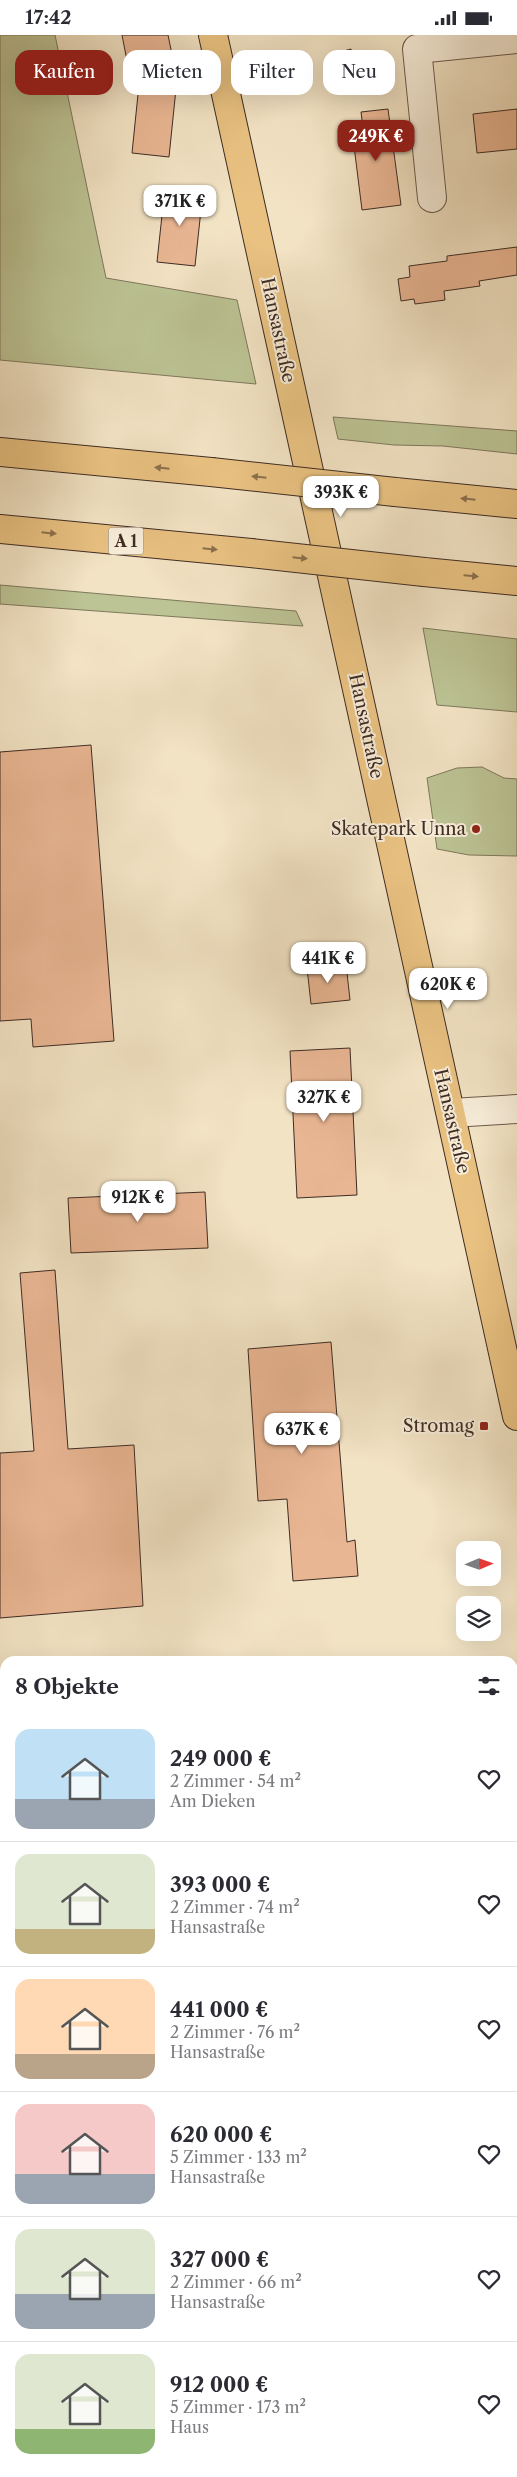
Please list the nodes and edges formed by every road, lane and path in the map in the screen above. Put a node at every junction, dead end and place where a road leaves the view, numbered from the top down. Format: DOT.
graph roads {
  1 [pos="214,35"];
  2 [pos="517,39"];
  3 [pos="432,198"];
  4 [pos="0,452"];
  5 [pos="517,504"];
  6 [pos="0,529"];
  7 [pos="517,581"];
  8 [pos="517,1109"];
  9 [pos="451,1113"];
  10 [pos="517,1416"];
  1 -- 9 [label="main road, Hansastraße"];
  2 -- 3 [label="street"];
  5 -- 4 [label="main road, one-way, bridge"];
  6 -- 7 [label="main road, A 1, one-way, bridge"];
  8 -- 9 [label="street"];
  9 -- 10 [label="main road, Hansastraße"];
}
